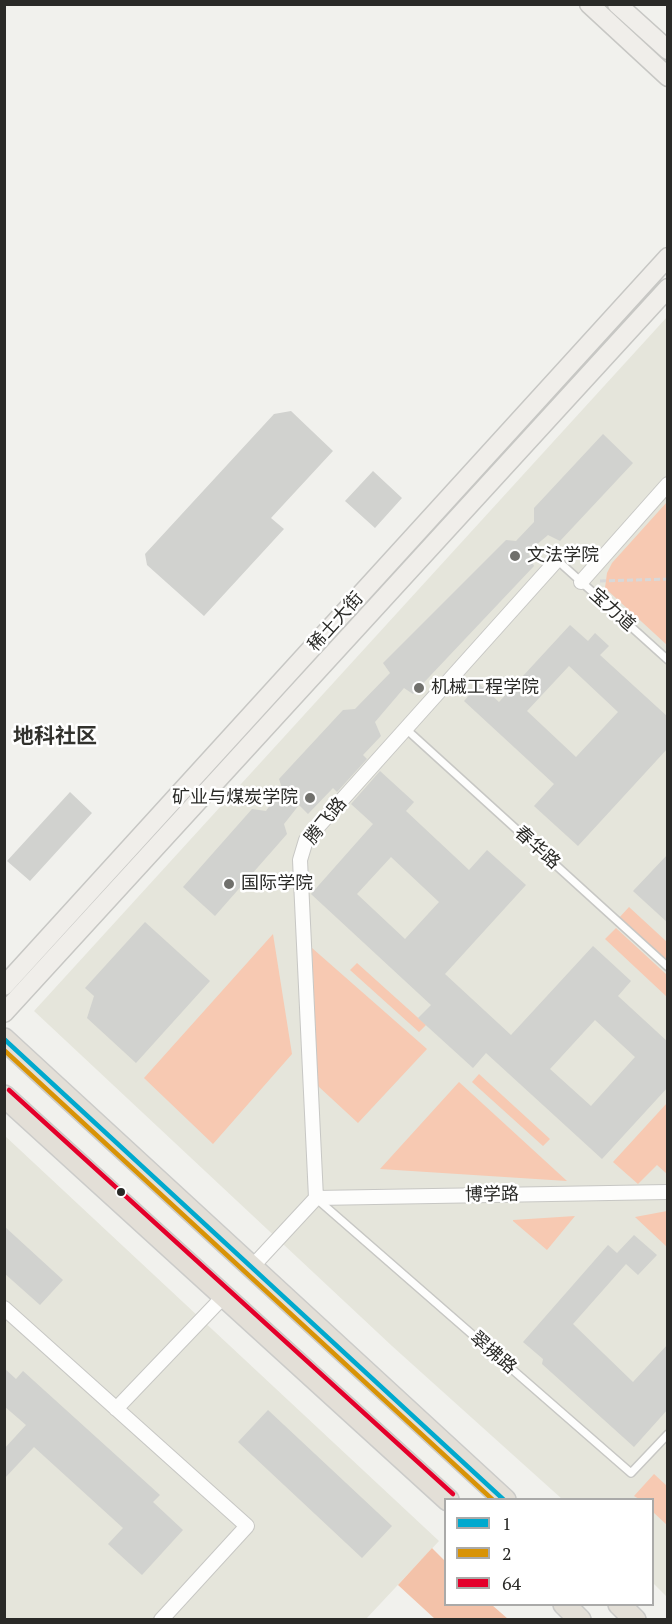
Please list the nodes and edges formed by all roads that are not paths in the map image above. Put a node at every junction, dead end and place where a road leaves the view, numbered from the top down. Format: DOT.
graph roads {
  1 [pos="589,4"];
  2 [pos="617,4"];
  3 [pos="668,50"];
  4 [pos="668,77"];
  5 [pos="668,257"];
  6 [pos="668,288"];
  7 [pos="668,484"];
  8 [pos="557,560"];
  9 [pos="581,582"];
  10 [pos="668,660"];
  11 [pos="406,729"];
  12 [pos="668,967"];
  13 [pos="4,986"];
  14 [pos="4,1013"];
  15 [pos="4,1039"];
  16 [pos="4,1096"];
  17 [pos="668,1191"];
  18 [pos="316,1198"];
  19 [pos="252,1267"];
  20 [pos="224,1296"];
  21 [pos="4,1308"];
  22 [pos="116,1409"];
  23 [pos="668,1434"];
  24 [pos="446,1498"];
  25 [pos="503,1498"];
  26 [pos="565,1606"];
  27 [pos="620,1606"];
  28 [pos="161,1620"];
  29 [pos="580,1620"];
  30 [pos="635,1620"];
  1 -- 4 [label="main road"];
  2 -- 3 [label="main road"];
  5 -- 13 [label="main road, 稀土大街"];
  6 -- 14 [label="main road, 稀土大街"];
  7 -- 9 [label="street"];
  8 -- 9 [label="lane, 宝力道"];
  8 -- 11 [label="street, 腾飞路"];
  9 -- 10 [label="lane, 宝力道"];
  11 -- 12 [label="lane, 春华路"];
  11 -- 18 [label="street, 腾飞路"];
  15 -- 19 [label="main road"];
  16 -- 20 [label="main road"];
  17 -- 18 [label="street, 博学路"];
  18 -- 19 [label="street"];
  18 -- 23 [label="lane, 翠拂路"];
  19 -- 25 [label="main road"];
  20 -- 22 [label="street"];
  20 -- 24 [label="main road"];
  21 -- 22 [label="street"];
  22 -- 28 [label="street"];
  26 -- 29 [label="main road"];
  27 -- 30 [label="main road"];
}
